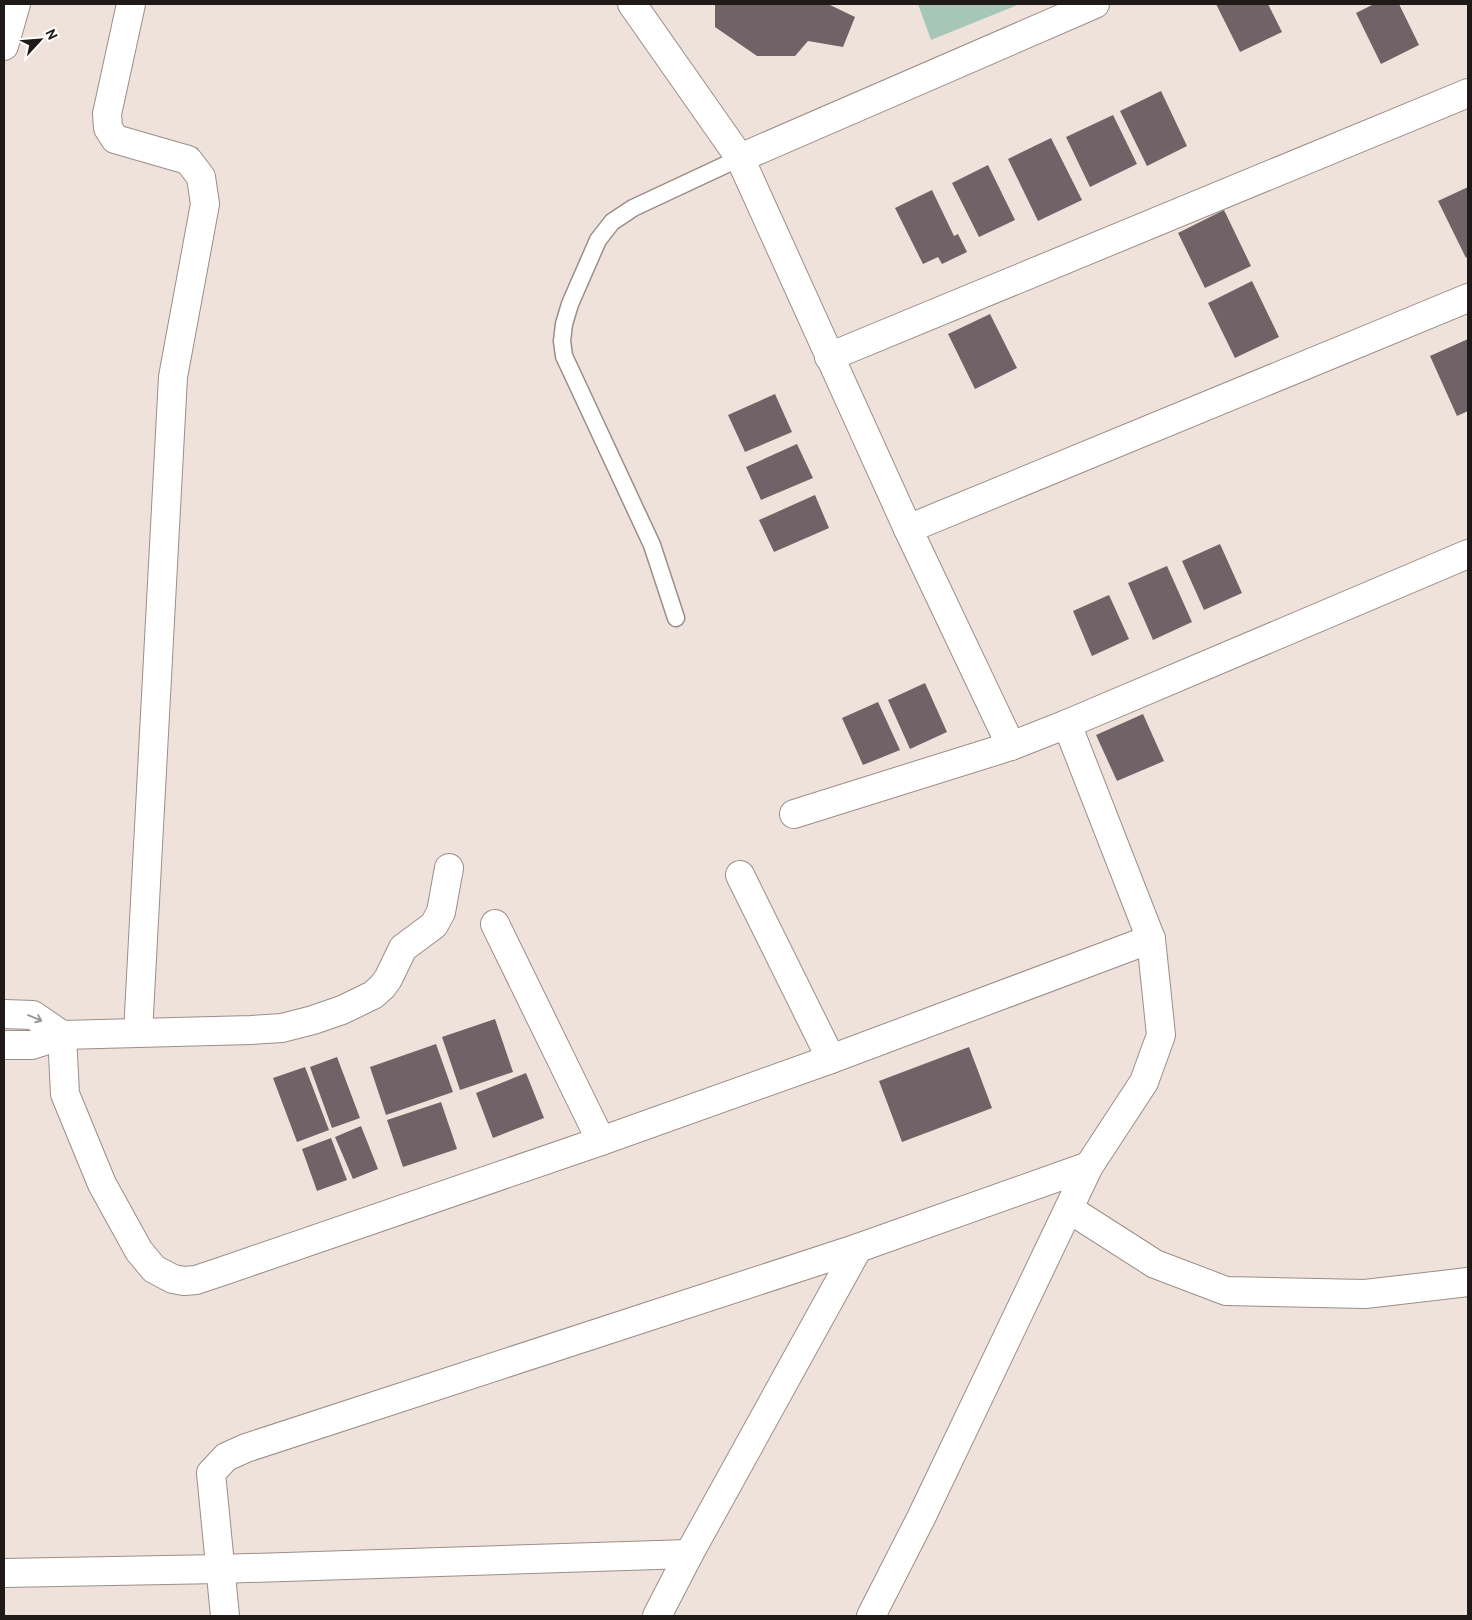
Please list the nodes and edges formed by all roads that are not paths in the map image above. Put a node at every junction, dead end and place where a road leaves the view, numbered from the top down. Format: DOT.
graph roads {
  1 [pos="16,4"];
  2 [pos="131,4"];
  3 [pos="632,4"];
  4 [pos="1095,4"];
  5 [pos="4,46"];
  6 [pos="1468,93"];
  7 [pos="740,158"];
  8 [pos="1468,298"];
  9 [pos="829,356"];
  10 [pos="908,529"];
  11 [pos="1468,554"];
  12 [pos="676,618"];
  13 [pos="1067,724"];
  14 [pos="1011,746"];
  15 [pos="794,814"];
  16 [pos="449,868"];
  17 [pos="740,875"];
  18 [pos="494,924"];
  19 [pos="1151,939"];
  20 [pos="4,1014"];
  21 [pos="138,1033"];
  22 [pos="62,1035"];
  23 [pos="4,1045"];
  24 [pos="831,1059"];
  25 [pos="601,1141"];
  26 [pos="1088,1166"];
  27 [pos="1068,1209"];
  28 [pos="858,1248"];
  29 [pos="1468,1282"];
  30 [pos="689,1554"];
  31 [pos="220,1568"];
  32 [pos="4,1573"];
  33 [pos="224,1616"];
  34 [pos="657,1616"];
  35 [pos="871,1616"];
  1 -- 5 [label="street"];
  2 -- 21 [label="street"];
  3 -- 7 [label="street"];
  4 -- 7 [label="street"];
  6 -- 9 [label="street"];
  7 -- 9 [label="street"];
  7 -- 12 [label="lane"];
  8 -- 10 [label="street"];
  9 -- 10 [label="street"];
  10 -- 14 [label="street"];
  11 -- 13 [label="street"];
  13 -- 14 [label="street"];
  13 -- 19 [label="street"];
  14 -- 15 [label="street"];
  16 -- 21 [label="street"];
  17 -- 24 [label="street"];
  18 -- 25 [label="street"];
  19 -- 24 [label="street"];
  19 -- 26 [label="street"];
  20 -- 22 [label="street, one-way"];
  21 -- 22 [label="street"];
  22 -- 23 [label="street"];
  22 -- 25 [label="street"];
  24 -- 25 [label="street"];
  26 -- 27 [label="street"];
  26 -- 28 [label="street"];
  27 -- 29 [label="street"];
  27 -- 35 [label="street"];
  28 -- 30 [label="street"];
  28 -- 31 [label="street"];
  30 -- 31 [label="street"];
  30 -- 34 [label="street"];
  31 -- 32 [label="street"];
  31 -- 33 [label="street"];
}
